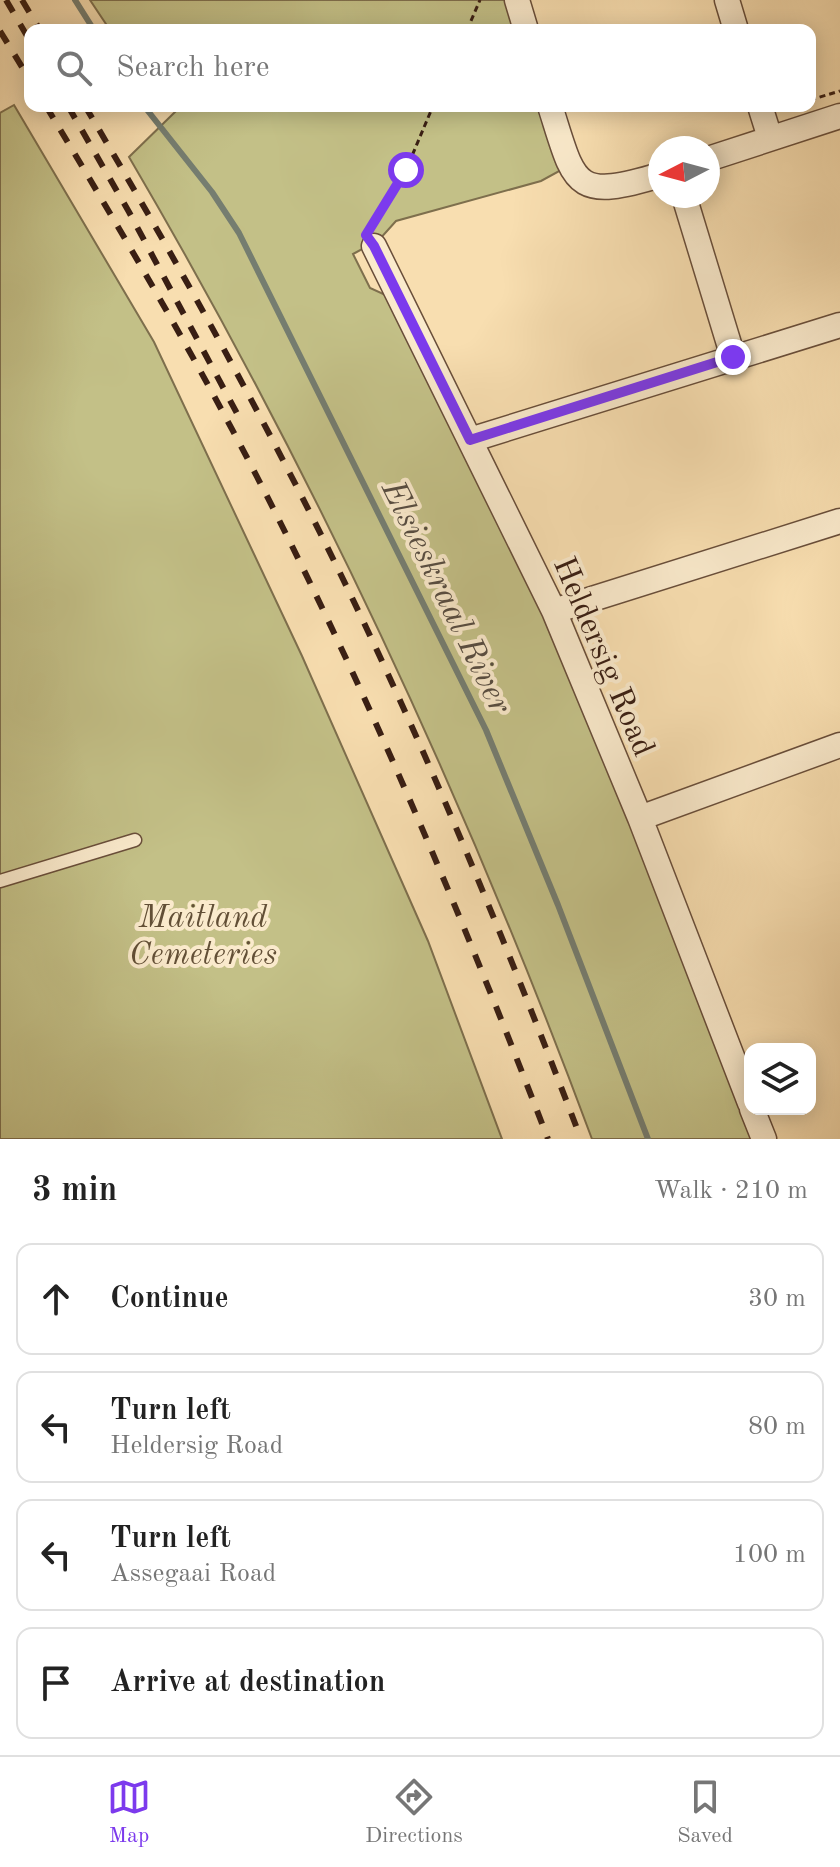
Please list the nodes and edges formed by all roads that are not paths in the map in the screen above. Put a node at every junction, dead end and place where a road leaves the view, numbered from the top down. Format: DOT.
graph roads {
  1 [pos="517,0"];
  2 [pos="727,0"];
  3 [pos="524,24"];
  4 [pos="734,24"];
  5 [pos="552,112"];
  6 [pos="762,112"];
  7 [pos="840,116"];
  8 [pos="770,138"];
  9 [pos="720,155"];
  10 [pos="648,178"];
  11 [pos="688,208"];
  12 [pos="374,246"];
  13 [pos="840,325"];
  14 [pos="733,357"];
  15 [pos="470,440"];
  16 [pos="840,521"];
  17 [pos="554,611"];
  18 [pos="840,745"];
  19 [pos="640,818"];
  20 [pos="135,840"];
  21 [pos="0,881"];
  22 [pos="744,1087"];
  23 [pos="754,1115"];
  24 [pos="764,1139"];
  1 -- 3 [label="street"];
  2 -- 4 [label="street"];
  5 -- 10 [label="street"];
  6 -- 8 [label="street"];
  7 -- 8 [label="street"];
  8 -- 9 [label="street"];
  11 -- 14 [label="street"];
  12 -- 15 [label="street, Heldersig Road"];
  13 -- 14 [label="street"];
  14 -- 15 [label="street"];
  15 -- 17 [label="street, Heldersig Road"];
  16 -- 17 [label="street"];
  17 -- 19 [label="street, Heldersig Road"];
  18 -- 19 [label="street"];
  19 -- 22 [label="street, Heldersig Road"];
  20 -- 21 [label="lane"];
  23 -- 24 [label="street"];
}
